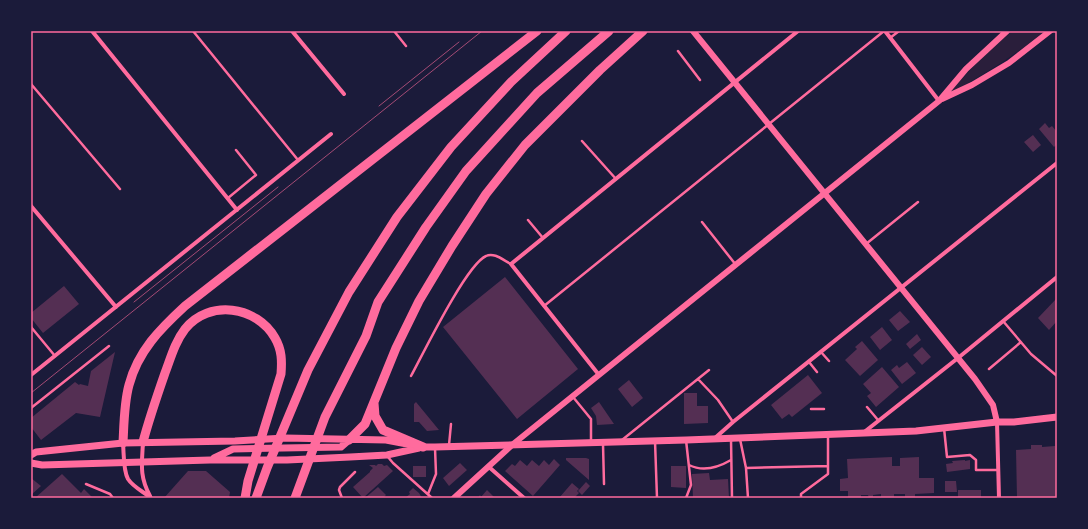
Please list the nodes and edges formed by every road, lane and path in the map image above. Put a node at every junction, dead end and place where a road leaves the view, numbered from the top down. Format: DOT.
graph roads {
  1 [pos="92,31"];
  2 [pos="193,31"];
  3 [pos="292,31"];
  4 [pos="394,31"];
  5 [pos="537,31"];
  6 [pos="566,31"];
  7 [pos="609,31"];
  8 [pos="643,31"];
  9 [pos="693,31"];
  10 [pos="798,31"];
  11 [pos="884,31"];
  12 [pos="899,31"];
  13 [pos="1007,31"];
  14 [pos="1050,31"];
  15 [pos="890,38"];
  16 [pos="406,46"];
  17 [pos="678,52"];
  18 [pos="700,80"];
  19 [pos="735,82"];
  20 [pos="31,84"];
  21 [pos="344,94"];
  22 [pos="939,101"];
  23 [pos="768,125"];
  24 [pos="330,134"];
  25 [pos="582,141"];
  26 [pos="236,150"];
  27 [pos="298,160"];
  28 [pos="1057,163"];
  29 [pos="616,179"];
  30 [pos="120,189"];
  31 [pos="825,194"];
  32 [pos="228,198"];
  33 [pos="918,202"];
  34 [pos="31,206"];
  35 [pos="237,210"];
  36 [pos="528,220"];
  37 [pos="702,222"];
  38 [pos="543,238"];
  39 [pos="866,244"];
  40 [pos="511,264"];
  41 [pos="737,265"];
  42 [pos="1057,276"];
  43 [pos="902,287"];
  44 [pos="544,306"];
  45 [pos="116,307"];
  46 [pos="1002,321"];
  47 [pos="31,327"];
  48 [pos="1022,342"];
  49 [pos="109,346"];
  50 [pos="821,352"];
  51 [pos="55,356"];
  52 [pos="958,358"];
  53 [pos="809,362"];
  54 [pos="829,362"];
  55 [pos="989,369"];
  56 [pos="709,370"];
  57 [pos="817,372"];
  58 [pos="31,375"];
  59 [pos="600,375"];
  60 [pos="411,376"];
  61 [pos="1057,376"];
  62 [pos="698,378"];
  63 [pos="573,396"];
  64 [pos="374,400"];
  65 [pos="867,407"];
  66 [pos="31,408"];
  67 [pos="812,409"];
  68 [pos="824,409"];
  69 [pos="1057,418"];
  70 [pos="878,420"];
  71 [pos="733,422"];
  72 [pos="997,422"];
  73 [pos="451,424"];
  74 [pos="944,428"];
  75 [pos="862,433"];
  76 [pos="828,434"];
  77 [pos="740,437"];
  78 [pos="714,438"];
  79 [pos="731,438"];
  80 [pos="349,440"];
  81 [pos="655,440"];
  82 [pos="686,440"];
  83 [pos="620,441"];
  84 [pos="143,442"];
  85 [pos="591,442"];
  86 [pos="603,442"];
  87 [pos="123,443"];
  88 [pos="512,445"];
  89 [pos="449,446"];
  90 [pos="423,447"];
  91 [pos="435,447"];
  92 [pos="31,455"];
  93 [pos="387,455"];
  94 [pos="210,460"];
  95 [pos="731,460"];
  96 [pos="31,462"];
  97 [pos="142,462"];
  98 [pos="124,463"];
  99 [pos="689,465"];
  100 [pos="828,466"];
  101 [pos="489,467"];
  102 [pos="746,468"];
  103 [pos="998,470"];
  104 [pos="355,472"];
  105 [pos="86,484"];
  106 [pos="604,484"];
  107 [pos="428,494"];
  108 [pos="113,498"];
  109 [pos="151,498"];
  110 [pos="245,498"];
  111 [pos="256,498"];
  112 [pos="295,498"];
  113 [pos="342,498"];
  114 [pos="432,498"];
  115 [pos="454,498"];
  116 [pos="524,498"];
  117 [pos="657,498"];
  118 [pos="686,498"];
  119 [pos="732,498"];
  120 [pos="748,498"];
  121 [pos="801,498"];
  122 [pos="999,498"];
  1 -- 32 [label="street"];
  2 -- 27 [label="lane"];
  3 -- 21 [label="street"];
  4 -- 16 [label="lane"];
  5 -- 87 [label="highway"];
  6 -- 111 [label="highway"];
  7 -- 112 [label="highway"];
  8 -- 64 [label="highway"];
  9 -- 19 [label="street"];
  10 -- 19 [label="street"];
  11 -- 15 [label="street"];
  11 -- 23 [label="lane"];
  12 -- 15 [label="lane"];
  13 -- 22 [label="street"];
  14 -- 22 [label="street"];
  15 -- 22 [label="street"];
  17 -- 18 [label="lane"];
  19 -- 23 [label="street"];
  19 -- 29 [label="street"];
  20 -- 30 [label="lane"];
  22 -- 31 [label="street"];
  23 -- 31 [label="street"];
  23 -- 44 [label="lane"];
  24 -- 27 [label="street"];
  25 -- 29 [label="lane"];
  26 -- 32 [label="lane"];
  27 -- 35 [label="street"];
  28 -- 43 [label="street"];
  29 -- 38 [label="street"];
  31 -- 39 [label="street"];
  31 -- 41 [label="street"];
  32 -- 35 [label="street"];
  33 -- 39 [label="lane"];
  34 -- 45 [label="street"];
  35 -- 45 [label="street"];
  36 -- 38 [label="lane"];
  37 -- 41 [label="lane"];
  38 -- 40 [label="street"];
  39 -- 43 [label="street"];
  40 -- 44 [label="street"];
  40 -- 60 [label="lane"];
  41 -- 59 [label="street"];
  42 -- 46 [label="street"];
  43 -- 50 [label="street"];
  43 -- 52 [label="street"];
  44 -- 59 [label="street"];
  45 -- 51 [label="street"];
  46 -- 48 [label="lane"];
  46 -- 52 [label="street"];
  47 -- 51 [label="lane"];
  48 -- 55 [label="lane"];
  48 -- 61 [label="lane"];
  49 -- 66 [label="lane"];
  50 -- 53 [label="street"];
  50 -- 54 [label="lane"];
  51 -- 58 [label="street"];
  52 -- 70 [label="street"];
  52 -- 72 [label="street"];
  53 -- 57 [label="lane"];
  53 -- 71 [label="street"];
  56 -- 62 [label="lane"];
  59 -- 63 [label="street"];
  62 -- 71 [label="lane"];
  62 -- 83 [label="lane"];
  63 -- 85 [label="lane"];
  63 -- 88 [label="street"];
  64 -- 80 [label="highway"];
  64 -- 90 [label="highway"];
  65 -- 70 [label="lane"];
  67 -- 68 [label="lane"];
  69 -- 72 [label="main road"];
  70 -- 75 [label="street"];
  71 -- 78 [label="street"];
  72 -- 74 [label="main road"];
  72 -- 103 [label="street"];
  73 -- 89 [label="lane"];
  74 -- 75 [label="main road"];
  74 -- 103 [label="lane"];
  75 -- 76 [label="main road"];
  76 -- 77 [label="main road"];
  76 -- 100 [label="lane"];
  77 -- 79 [label="main road"];
  77 -- 102 [label="lane"];
  78 -- 79 [label="main road"];
  78 -- 82 [label="main road"];
  79 -- 95 [label="lane"];
  80 -- 84 [label="main road"];
  80 -- 90 [label="main road"];
  80 -- 94 [label="main road"];
  81 -- 82 [label="main road"];
  81 -- 83 [label="main road"];
  81 -- 117 [label="lane"];
  82 -- 99 [label="lane"];
  83 -- 86 [label="main road"];
  84 -- 87 [label="main road"];
  84 -- 97 [label="street"];
  84 -- 110 [label="highway"];
  85 -- 86 [label="main road"];
  85 -- 88 [label="main road"];
  86 -- 106 [label="lane"];
  87 -- 92 [label="main road"];
  87 -- 98 [label="street"];
  88 -- 89 [label="main road"];
  88 -- 101 [label="street"];
  89 -- 91 [label="main road"];
  90 -- 91 [label="main road"];
  90 -- 93 [label="main road"];
  91 -- 107 [label="lane"];
  93 -- 94 [label="main road"];
  93 -- 107 [label="lane"];
  94 -- 97 [label="main road"];
  95 -- 99 [label="lane"];
  95 -- 119 [label="lane"];
  96 -- 98 [label="main road"];
  97 -- 98 [label="main road"];
  97 -- 109 [label="street"];
  98 -- 109 [label="street"];
  99 -- 118 [label="lane"];
  100 -- 102 [label="lane"];
  100 -- 121 [label="lane"];
  101 -- 115 [label="street"];
  101 -- 116 [label="street"];
  102 -- 120 [label="lane"];
  103 -- 122 [label="street"];
  104 -- 113 [label="lane"];
  105 -- 108 [label="lane"];
  107 -- 114 [label="lane"];
}
